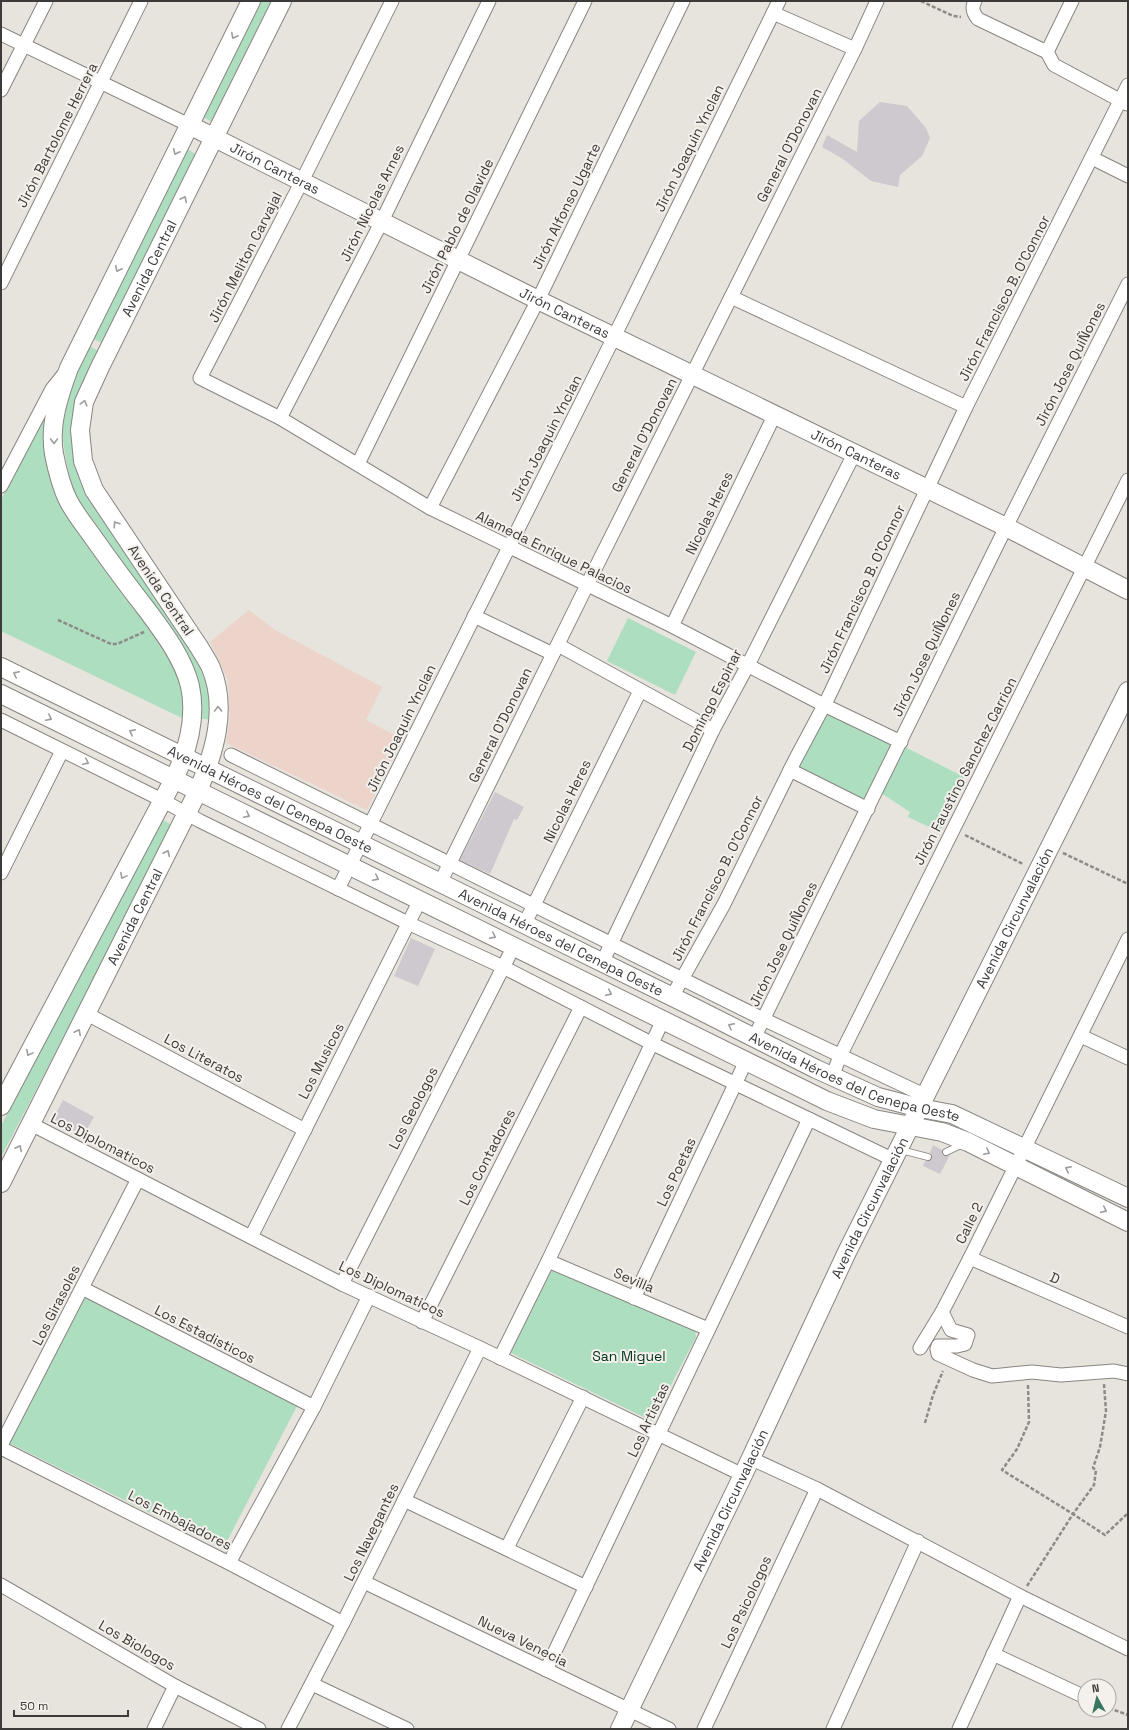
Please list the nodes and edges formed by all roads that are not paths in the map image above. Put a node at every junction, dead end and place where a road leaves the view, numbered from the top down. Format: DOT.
graph roads {
  1 [pos="46,1"];
  2 [pos="141,1"];
  3 [pos="251,1"];
  4 [pos="282,1"];
  5 [pos="392,1"];
  6 [pos="489,1"];
  7 [pos="585,1"];
  8 [pos="682,1"];
  9 [pos="779,1"];
  10 [pos="878,1"];
  11 [pos="1072,1"];
  12 [pos="974,7"];
  13 [pos="773,13"];
  14 [pos="1,34"];
  15 [pos="23,45"];
  16 [pos="855,49"];
  17 [pos="1047,52"];
  18 [pos="101,83"];
  19 [pos="1128,85"];
  20 [pos="1,90"];
  21 [pos="1124,102"];
  22 [pos="189,125"];
  23 [pos="215,138"];
  24 [pos="1092,158"];
  25 [pos="1128,176"];
  26 [pos="302,181"];
  27 [pos="382,221"];
  28 [pos="459,260"];
  29 [pos="1,283"];
  30 [pos="1128,284"];
  31 [pos="731,297"];
  32 [pos="538,300"];
  33 [pos="614,337"];
  34 [pos="69,368"];
  35 [pos="693,375"];
  36 [pos="200,378"];
  37 [pos="966,407"];
  38 [pos="775,414"];
  39 [pos="280,418"];
  40 [pos="854,454"];
  41 [pos="358,464"];
  42 [pos="1128,480"];
  43 [pos="1,486"];
  44 [pos="927,489"];
  45 [pos="430,508"];
  46 [pos="1006,527"];
  47 [pos="509,548"];
  48 [pos="1085,567"];
  49 [pos="587,586"];
  50 [pos="1128,590"];
  51 [pos="474,616"];
  52 [pos="672,626"];
  53 [pos="555,650"];
  54 [pos="748,665"];
  55 [pos="1,667"];
  56 [pos="640,691"];
  57 [pos="1128,691"];
  58 [pos="1,694"];
  59 [pos="824,705"];
  60 [pos="1,720"];
  61 [pos="714,730"];
  62 [pos="901,742"];
  63 [pos="62,750"];
  64 [pos="230,755"];
  65 [pos="184,758"];
  66 [pos="207,770"];
  67 [pos="790,770"];
  68 [pos="174,779"];
  69 [pos="198,791"];
  70 [pos="162,800"];
  71 [pos="868,809"];
  72 [pos="186,814"];
  73 [pos="371,824"];
  74 [pos="361,845"];
  75 [pos="450,864"];
  76 [pos="350,865"];
  77 [pos="1,873"];
  78 [pos="440,883"];
  79 [pos="338,889"];
  80 [pos="420,900"];
  81 [pos="534,904"];
  82 [pos="408,923"];
  83 [pos="524,924"];
  84 [pos="1128,939"];
  85 [pos="612,943"];
  86 [pos="514,946"];
  87 [pos="602,963"];
  88 [pos="503,967"];
  89 [pos="683,978"];
  90 [pos="672,997"];
  91 [pos="581,1006"];
  92 [pos="87,1014"];
  93 [pos="763,1019"];
  94 [pos="663,1020"];
  95 [pos="1081,1036"];
  96 [pos="754,1038"];
  97 [pos="652,1043"];
  98 [pos="840,1056"];
  99 [pos="1128,1058"];
  100 [pos="746,1060"];
  101 [pos="832,1077"];
  102 [pos="736,1082"];
  103 [pos="923,1102"];
  104 [pos="1,1106"];
  105 [pos="809,1119"];
  106 [pos="31,1124"];
  107 [pos="911,1126"];
  108 [pos="305,1130"];
  109 [pos="968,1142"];
  110 [pos="1024,1147"];
  111 [pos="946,1152"];
  112 [pos="896,1155"];
  113 [pos="928,1157"];
  114 [pos="1015,1166"];
  115 [pos="138,1179"];
  116 [pos="1,1183"];
  117 [pos="1128,1198"];
  118 [pos="1128,1222"];
  119 [pos="252,1237"];
  120 [pos="970,1258"];
  121 [pos="548,1261"];
  122 [pos="342,1284"];
  123 [pos="82,1288"];
  124 [pos="368,1296"];
  125 [pos="634,1298"];
  126 [pos="942,1312"];
  127 [pos="422,1322"];
  128 [pos="1128,1327"];
  129 [pos="708,1329"];
  130 [pos="480,1348"];
  131 [pos="920,1348"];
  132 [pos="500,1358"];
  133 [pos="1128,1374"];
  134 [pos="583,1398"];
  135 [pos="314,1407"];
  136 [pos="660,1435"];
  137 [pos="1,1445"];
  138 [pos="1,1448"];
  139 [pos="750,1458"];
  140 [pos="743,1475"];
  141 [pos="817,1489"];
  142 [pos="404,1500"];
  143 [pos="918,1541"];
  144 [pos="508,1548"];
  145 [pos="229,1563"];
  146 [pos="364,1582"];
  147 [pos="1,1585"];
  148 [pos="586,1587"];
  149 [pos="1020,1596"];
  150 [pos="343,1624"];
  151 [pos="1128,1649"];
  152 [pos="993,1654"];
  153 [pos="546,1670"];
  154 [pos="312,1684"];
  155 [pos="174,1686"];
  156 [pos="1077,1693"];
  157 [pos="629,1710"];
  158 [pos="154,1729"];
  159 [pos="259,1729"];
  160 [pos="288,1729"];
  161 [pos="407,1729"];
  162 [pos="620,1729"];
  163 [pos="669,1729"];
  164 [pos="704,1729"];
  165 [pos="833,1729"];
  166 [pos="959,1729"];
  1 -- 15 [label="street"];
  2 -- 18 [label="street, Jirón Bartolome Herrera"];
  3 -- 22 [label="main road, Avenida Central, one-way"];
  4 -- 23 [label="main road, Avenida Central"];
  5 -- 26 [label="street, Jirón Meliton Carvajal"];
  6 -- 27 [label="street, Jirón Nicolas Arnes"];
  7 -- 28 [label="street, Jirón Pablo de Olavide"];
  8 -- 32 [label="street, Jirón Alfonso Ugarte"];
  9 -- 13 [label="street, Jirón Joaquin Ynclan"];
  10 -- 16 [label="street, General O'Donovan"];
  11 -- 17 [label="street"];
  12 -- 17 [label="street"];
  13 -- 16 [label="street"];
  13 -- 33 [label="street, Jirón Joaquin Ynclan"];
  14 -- 15 [label="street, Jirón Canteras"];
  15 -- 18 [label="street, Jirón Canteras"];
  15 -- 20 [label="street"];
  16 -- 31 [label="street, General O'Donovan"];
  17 -- 21 [label="street"];
  18 -- 22 [label="street, Jirón Canteras"];
  18 -- 29 [label="street, Jirón Bartolome Herrera"];
  19 -- 21 [label="street, Jirón Francisco B. O'Connor"];
  21 -- 24 [label="street, Jirón Francisco B. O'Connor"];
  22 -- 23 [label="main road, Jirón Canteras"];
  22 -- 34 [label="main road, Avenida Central, one-way"];
  23 -- 26 [label="main road, Jirón Canteras"];
  66 -- 23 [label="main road, Avenida Central, one-way"];
  24 -- 25 [label="street"];
  24 -- 37 [label="street, Jirón Francisco B. O'Connor"];
  26 -- 27 [label="main road, Jirón Canteras"];
  26 -- 36 [label="street, Jirón Meliton Carvajal"];
  27 -- 28 [label="main road, Jirón Canteras"];
  27 -- 39 [label="street, Jirón Nicolas Arnes"];
  28 -- 32 [label="main road, Jirón Canteras"];
  28 -- 41 [label="street, Jirón Pablo de Olavide"];
  30 -- 46 [label="street, Jirón Jose QuiÑones"];
  31 -- 35 [label="street, General O'Donovan"];
  31 -- 37 [label="street"];
  32 -- 33 [label="main road, Jirón Canteras"];
  32 -- 45 [label="street, Jirón Alfonso Ugarte"];
  33 -- 35 [label="main road, Jirón Canteras"];
  33 -- 47 [label="street, Jirón Joaquin Ynclan"];
  34 -- 43 [label="street"];
  34 -- 65 [label="main road, Avenida Central, one-way"];
  35 -- 38 [label="main road, Jirón Canteras"];
  35 -- 49 [label="street, General O'Donovan"];
  36 -- 39 [label="street, Alameda Enrique Palacios"];
  37 -- 44 [label="street, Jirón Francisco B. O'Connor"];
  38 -- 40 [label="main road, Jirón Canteras"];
  38 -- 52 [label="street, Nicolas Heres"];
  39 -- 41 [label="street, Alameda Enrique Palacios"];
  40 -- 44 [label="main road, Jirón Canteras"];
  40 -- 54 [label="street, Domingo Espinar"];
  41 -- 45 [label="street, Alameda Enrique Palacios"];
  42 -- 48 [label="street, Jirón Faustino Sanchez Carrion"];
  44 -- 46 [label="main road, Jirón Canteras"];
  44 -- 59 [label="street, Jirón Francisco B. O'Connor"];
  45 -- 47 [label="street, Alameda Enrique Palacios"];
  46 -- 48 [label="main road, Jirón Canteras"];
  46 -- 62 [label="street, Jirón Jose QuiÑones"];
  47 -- 49 [label="street, Alameda Enrique Palacios"];
  47 -- 51 [label="street, Jirón Joaquin Ynclan"];
  48 -- 50 [label="main road, Jirón Canteras"];
  48 -- 98 [label="street, Jirón Faustino Sanchez Carrion"];
  49 -- 52 [label="street, Alameda Enrique Palacios"];
  49 -- 53 [label="street, General O'Donovan"];
  51 -- 53 [label="street"];
  51 -- 73 [label="street, Jirón Joaquin Ynclan"];
  52 -- 54 [label="street, Alameda Enrique Palacios"];
  53 -- 56 [label="street"];
  53 -- 75 [label="street, General O'Donovan"];
  54 -- 59 [label="street, Alameda Enrique Palacios"];
  54 -- 61 [label="street, Domingo Espinar"];
  65 -- 55 [label="main road, Avenida Héroes del Cenepa Oeste, one-way"];
  56 -- 61 [label="street"];
  56 -- 81 [label="street, Nicolas Heres"];
  57 -- 103 [label="main road, Avenida Circunvalación"];
  58 -- 68 [label="main road, Avenida Héroes del Cenepa Oeste, one-way"];
  59 -- 62 [label="street, Alameda Enrique Palacios"];
  59 -- 67 [label="street, Jirón Francisco B. O'Connor"];
  60 -- 63 [label="street"];
  61 -- 85 [label="street, Domingo Espinar"];
  62 -- 71 [label="street, Jirón Jose QuiÑones"];
  63 -- 70 [label="street, one-way"];
  63 -- 77 [label="street"];
  64 -- 73 [label="street"];
  65 -- 66 [label="main road, Avenida Héroes del Cenepa Oeste"];
  65 -- 68 [label="main road, Avenida Central"];
  66 -- 69 [label="main road, Avenida Central"];
  66 -- 74 [label="main road, Avenida Héroes del Cenepa Oeste"];
  67 -- 71 [label="street"];
  67 -- 89 [label="street, Jirón Francisco B. O'Connor"];
  68 -- 69 [label="main road, Avenida Héroes del Cenepa Oeste"];
  68 -- 70 [label="main road, Avenida Central"];
  69 -- 72 [label="main road, Avenida Central"];
  69 -- 76 [label="main road, Avenida Héroes del Cenepa Oeste, one-way"];
  70 -- 72 [label="street"];
  70 -- 104 [label="main road, Avenida Central, one-way"];
  71 -- 93 [label="street, Jirón Jose QuiÑones"];
  72 -- 79 [label="street"];
  92 -- 72 [label="main road, Avenida Central, one-way"];
  73 -- 74 [label="street, Jirón Joaquin Ynclan"];
  73 -- 75 [label="street"];
  74 -- 76 [label="street, Jirón Joaquin Ynclan"];
  74 -- 78 [label="main road, Avenida Héroes del Cenepa Oeste"];
  75 -- 78 [label="street, General O'Donovan"];
  75 -- 81 [label="street"];
  76 -- 79 [label="street, Jirón Joaquin Ynclan"];
  76 -- 80 [label="main road, Avenida Héroes del Cenepa Oeste, one-way"];
  78 -- 83 [label="main road, Avenida Héroes del Cenepa Oeste"];
  79 -- 82 [label="street"];
  80 -- 82 [label="street, Los Musicos"];
  80 -- 86 [label="main road, Avenida Héroes del Cenepa Oeste, one-way"];
  81 -- 83 [label="street, Nicolas Heres"];
  81 -- 85 [label="street"];
  82 -- 88 [label="street"];
  82 -- 108 [label="street, Los Musicos"];
  83 -- 87 [label="main road, Avenida Héroes del Cenepa Oeste"];
  84 -- 95 [label="street, Calle 2"];
  85 -- 87 [label="street, Domingo Espinar"];
  85 -- 89 [label="street"];
  86 -- 88 [label="street, Los Geologos"];
  86 -- 94 [label="main road, Avenida Héroes del Cenepa Oeste, one-way"];
  87 -- 90 [label="main road, Avenida Héroes del Cenepa Oeste"];
  88 -- 91 [label="street"];
  88 -- 122 [label="street, Los Geologos"];
  89 -- 90 [label="street, Jirón Francisco B. O'Connor"];
  89 -- 93 [label="street"];
  96 -- 90 [label="main road, Avenida Héroes del Cenepa Oeste, one-way"];
  91 -- 97 [label="street"];
  91 -- 127 [label="street, Los Contadores"];
  106 -- 92 [label="main road, Avenida Central, one-way"];
  92 -- 108 [label="street, Los Literatos"];
  93 -- 96 [label="street, Jirón Jose QuiÑones"];
  93 -- 98 [label="street"];
  94 -- 97 [label="street"];
  94 -- 100 [label="main road, Avenida Héroes del Cenepa Oeste"];
  95 -- 99 [label="street"];
  95 -- 110 [label="street, Calle 2"];
  96 -- 101 [label="main road, Avenida Héroes del Cenepa Oeste"];
  97 -- 102 [label="street"];
  97 -- 121 [label="street"];
  98 -- 101 [label="street, Jirón Faustino Sanchez Carrion"];
  98 -- 103 [label="street"];
  100 -- 102 [label="street, Los Poetas"];
  100 -- 107 [label="main road, Avenida Héroes del Cenepa Oeste"];
  101 -- 103 [label="main road, Avenida Héroes del Cenepa Oeste"];
  102 -- 105 [label="street"];
  102 -- 125 [label="street, Los Poetas"];
  103 -- 107 [label="main road, Avenida Circunvalación"];
  103 -- 110 [label="main road, Avenida Héroes del Cenepa Oeste"];
  105 -- 112 [label="street"];
  105 -- 129 [label="street, Los Artistas"];
  106 -- 115 [label="street, Los Diplomaticos"];
  116 -- 106 [label="main road, Avenida Central, one-way"];
  107 -- 109 [label="main road, Avenida Héroes del Cenepa Oeste"];
  107 -- 112 [label="main road, Avenida Circunvalación"];
  108 -- 119 [label="street, Los Musicos"];
  109 -- 111 [label="lane"];
  109 -- 114 [label="main road, Avenida Héroes del Cenepa Oeste, one-way"];
  110 -- 114 [label="street, Calle 2"];
  117 -- 110 [label="main road, Avenida Héroes del Cenepa Oeste, one-way"];
  112 -- 113 [label="lane"];
  112 -- 139 [label="main road, Avenida Circunvalación"];
  114 -- 118 [label="main road, Avenida Héroes del Cenepa Oeste, one-way"];
  114 -- 120 [label="street, Calle 2"];
  115 -- 119 [label="street, Los Diplomaticos"];
  115 -- 123 [label="street, Los Girasoles"];
  119 -- 122 [label="street, Los Diplomaticos"];
  120 -- 126 [label="street, Calle 2"];
  120 -- 128 [label="street, D"];
  121 -- 125 [label="street, Sevilla"];
  121 -- 132 [label="street"];
  122 -- 124 [label="street, Los Diplomaticos"];
  123 -- 135 [label="street, Los Estadisticos"];
  123 -- 137 [label="street, Los Girasoles"];
  124 -- 127 [label="street, Los Diplomaticos"];
  124 -- 135 [label="street"];
  125 -- 129 [label="street, Sevilla"];
  126 -- 131 [label="street, Calle 2"];
  126 -- 133 [label="street"];
  127 -- 130 [label="street, Los Diplomaticos"];
  129 -- 136 [label="street, Los Artistas"];
  130 -- 132 [label="street, Los Diplomaticos"];
  130 -- 142 [label="street, Los Navegantes"];
  132 -- 134 [label="street, Los Diplomaticos"];
  134 -- 136 [label="street, Los Diplomaticos"];
  134 -- 144 [label="street"];
  135 -- 145 [label="street"];
  136 -- 140 [label="street, Los Diplomaticos"];
  136 -- 148 [label="street, Los Artistas"];
  138 -- 145 [label="street, Los Embajadores"];
  139 -- 140 [label="main road, Avenida Circunvalación"];
  139 -- 141 [label="street"];
  140 -- 157 [label="main road, Avenida Circunvalación"];
  141 -- 143 [label="street"];
  141 -- 164 [label="street, Los Psicologos"];
  142 -- 144 [label="street"];
  142 -- 146 [label="street, Los Navegantes"];
  143 -- 149 [label="street"];
  143 -- 165 [label="street"];
  144 -- 148 [label="street"];
  145 -- 150 [label="street, Los Embajadores"];
  146 -- 150 [label="street, Los Navegantes"];
  146 -- 153 [label="street, Nueva Venecia"];
  147 -- 155 [label="street, Los Biologos"];
  148 -- 153 [label="street, Los Artistas"];
  149 -- 151 [label="street"];
  149 -- 152 [label="street"];
  150 -- 154 [label="street, Los Navegantes"];
  152 -- 156 [label="street"];
  152 -- 166 [label="street"];
  153 -- 157 [label="street, Nueva Venecia"];
  154 -- 160 [label="street, Los Navegantes"];
  154 -- 161 [label="street"];
  155 -- 158 [label="street"];
  155 -- 159 [label="street, Los Biologos"];
  157 -- 162 [label="main road, Avenida Circunvalación"];
  157 -- 163 [label="street, Nueva Venecia"];
}
